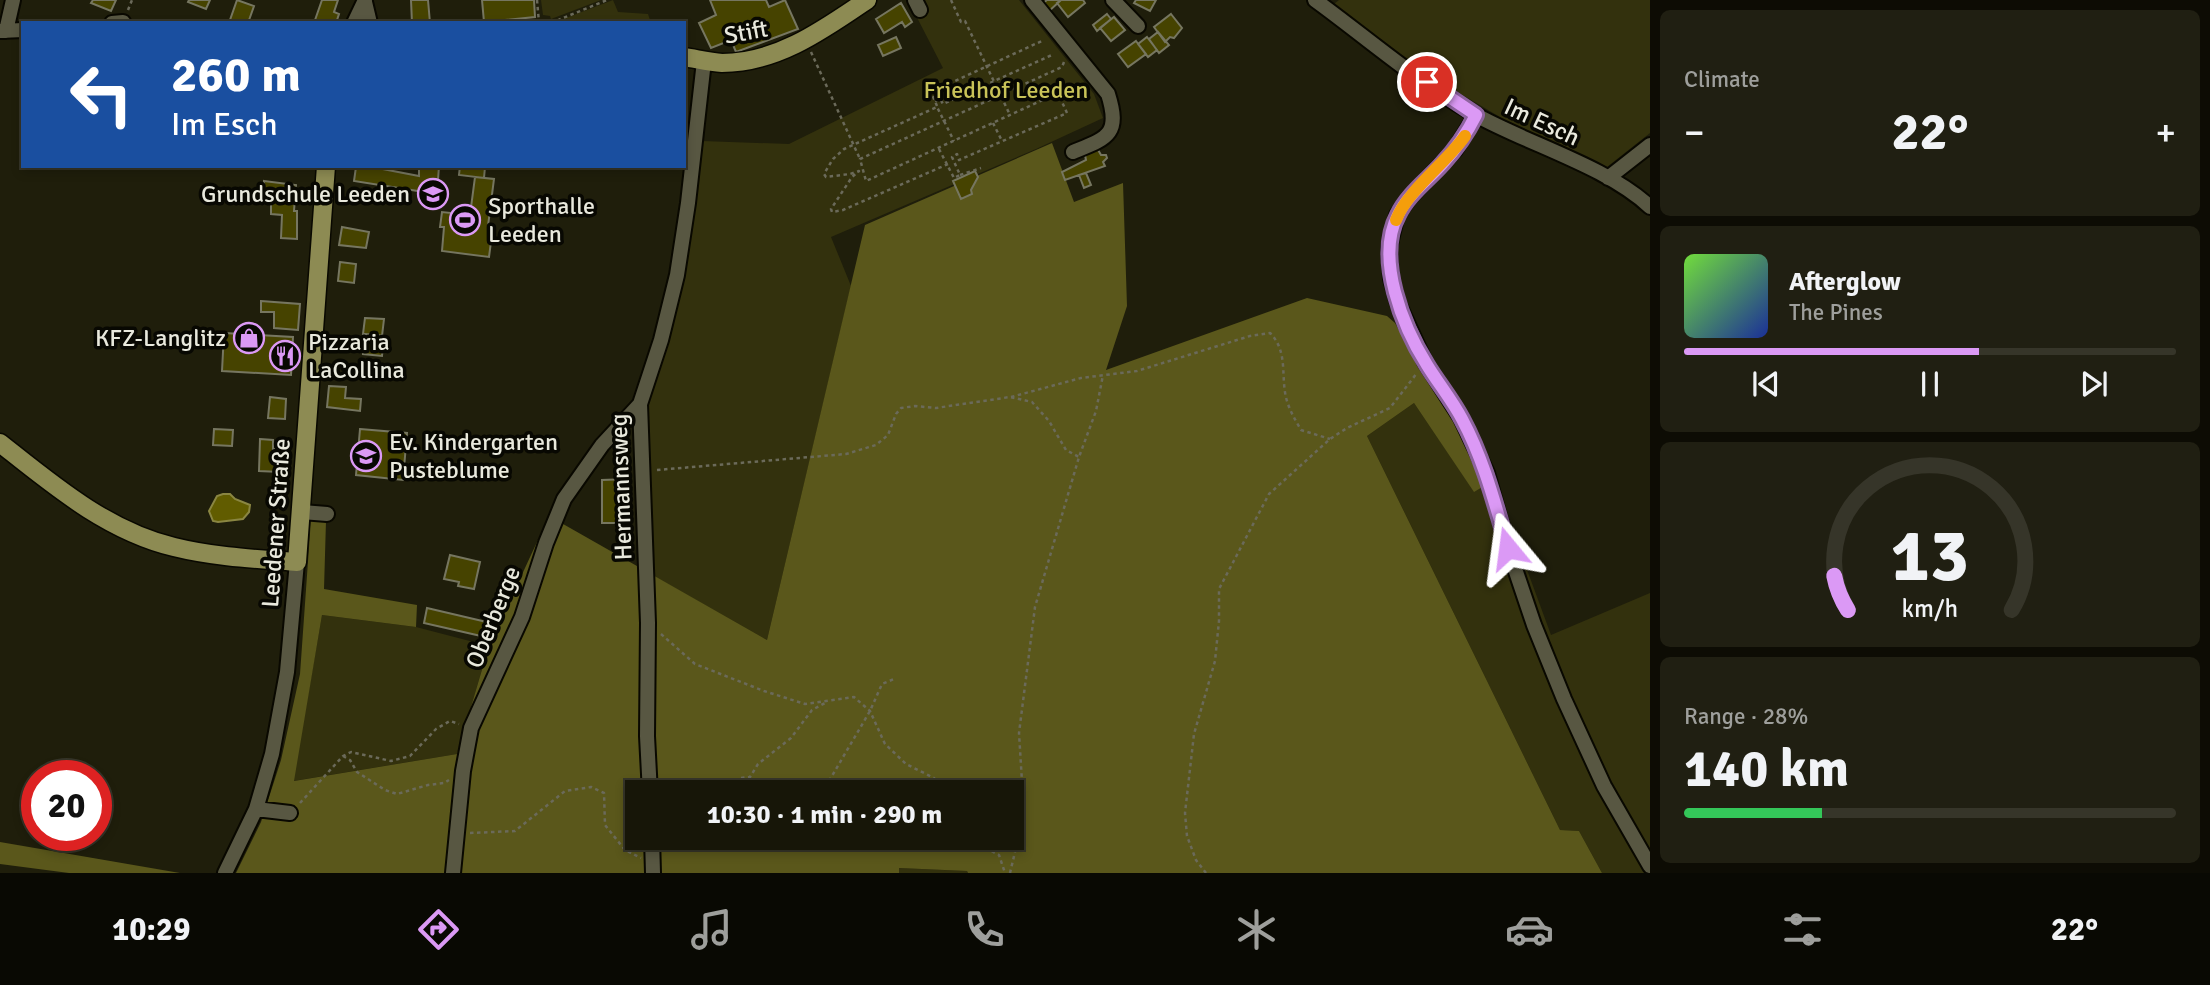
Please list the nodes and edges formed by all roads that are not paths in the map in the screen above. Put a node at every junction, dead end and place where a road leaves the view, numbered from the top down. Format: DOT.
graph roads {
  1 [pos="13,0"];
  2 [pos="867,0"];
  3 [pos="1032,0"];
  4 [pos="1113,0"];
  5 [pos="1315,0"];
  6 [pos="365,1"];
  7 [pos="355,21"];
  8 [pos="370,21"];
  9 [pos="1138,26"];
  10 [pos="21,30"];
  11 [pos="3,31"];
  12 [pos="686,57"];
  13 [pos="704,61"];
  14 [pos="1476,115"];
  15 [pos="1650,145"];
  16 [pos="1073,152"];
  17 [pos="326,168"];
  18 [pos="1608,178"];
  19 [pos="1650,207"];
  20 [pos="640,404"];
  21 [pos="0,443"];
  22 [pos="302,512"];
  23 [pos="327,514"];
  24 [pos="297,562"];
  25 [pos="649,780"];
  26 [pos="256,809"];
  27 [pos="290,813"];
  28 [pos="652,850"];
  29 [pos="1650,866"];
  30 [pos="653,868"];
  31 [pos="225,873"];
  32 [pos="453,873"];
  1 -- 11 [label="street"];
  2 -- 13 [label="main road, Stift"];
  3 -- 16 [label="street"];
  4 -- 9 [label="street"];
  5 -- 14 [label="street, Im Esch"];
  6 -- 7 [label="street"];
  6 -- 8 [label="street"];
  10 -- 11 [label="street"];
  12 -- 13 [label="main road, Stift"];
  13 -- 20 [label="street, Hermannsweg"];
  14 -- 18 [label="street, Im Esch"];
  14 -- 29 [label="street"];
  15 -- 18 [label="street"];
  17 -- 22 [label="main road, Leedener Straße"];
  18 -- 19 [label="street, Im Esch"];
  20 -- 25 [label="street, Hermannsweg"];
  20 -- 32 [label="street, Oberberge"];
  21 -- 24 [label="main road"];
  22 -- 23 [label="street"];
  22 -- 24 [label="main road, Leedener Straße"];
  24 -- 26 [label="street, Leedener Straße"];
  26 -- 27 [label="street"];
  26 -- 31 [label="street, Leedener Straße"];
  28 -- 30 [label="street"];
}
